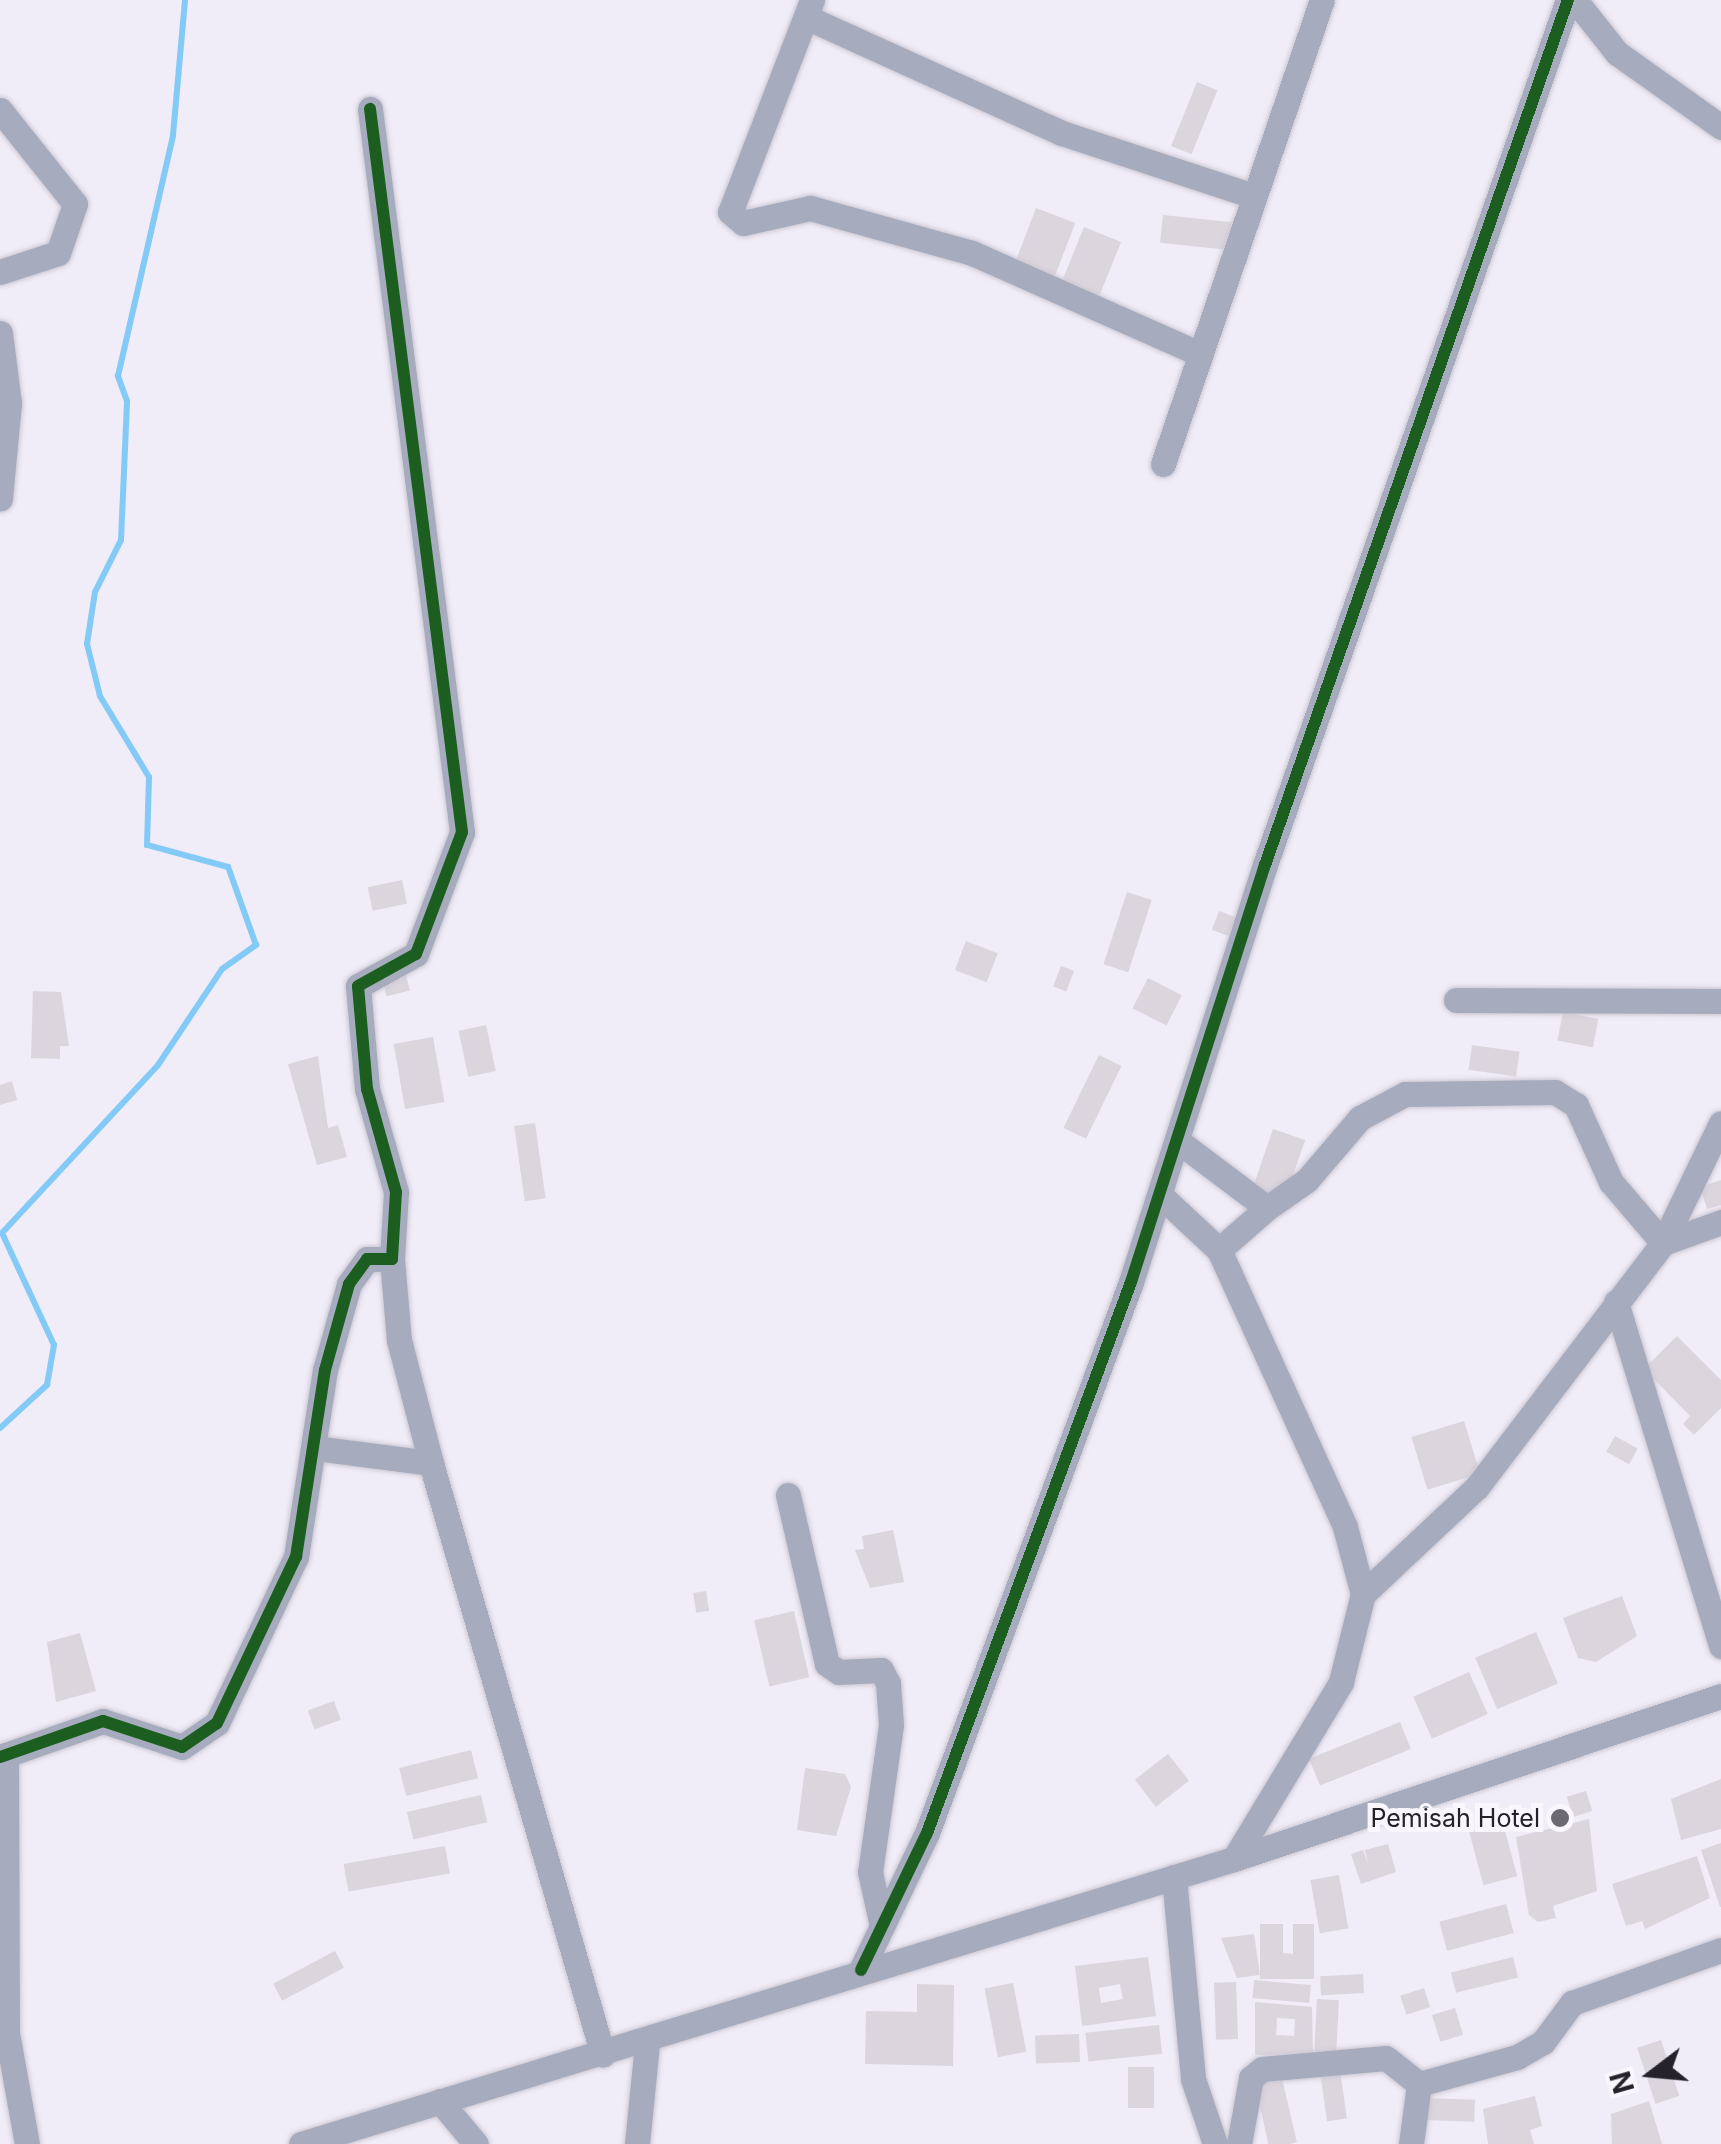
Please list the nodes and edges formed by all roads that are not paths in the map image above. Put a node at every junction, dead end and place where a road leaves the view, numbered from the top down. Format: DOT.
graph roads {
  1 [pos="1322,0"];
  2 [pos="1572,0"];
  3 [pos="809,9"];
  4 [pos="370,109"];
  5 [pos="0,110"];
  6 [pos="1721,128"];
  7 [pos="1252,196"];
  8 [pos="0,272"];
  9 [pos="0,334"];
  10 [pos="1196,352"];
  11 [pos="1163,464"];
  12 [pos="0,499"];
  13 [pos="1456,1000"];
  14 [pos="1721,1001"];
  15 [pos="1721,1122"];
  16 [pos="1178,1141"];
  17 [pos="1160,1194"];
  18 [pos="1268,1208"];
  19 [pos="1721,1222"];
  20 [pos="1664,1242"];
  21 [pos="1219,1250"];
  22 [pos="392,1258"];
  23 [pos="1616,1302"];
  24 [pos="315,1448"];
  25 [pos="430,1462"];
  26 [pos="788,1495"];
  27 [pos="1363,1594"];
  28 [pos="1721,1646"];
  29 [pos="1721,1696"];
  30 [pos="2,1767"];
  31 [pos="1234,1859"];
  32 [pos="1174,1878"];
  33 [pos="882,1926"];
  34 [pos="1721,1950"];
  35 [pos="861,1970"];
  36 [pos="3,2032"];
  37 [pos="647,2043"];
  38 [pos="603,2055"];
  39 [pos="1419,2084"];
  40 [pos="440,2101"];
  41 [pos="27,2144"];
  42 [pos="301,2144"];
  43 [pos="476,2144"];
  44 [pos="637,2144"];
  45 [pos="1215,2144"];
  46 [pos="1239,2144"];
  47 [pos="1411,2144"];
  1 -- 7 [label="street"];
  2 -- 6 [label="street"];
  2 -- 16 [label="street"];
  3 -- 7 [label="street"];
  3 -- 10 [label="street"];
  4 -- 22 [label="street"];
  5 -- 8 [label="street"];
  7 -- 10 [label="street"];
  9 -- 12 [label="street"];
  10 -- 11 [label="street"];
  13 -- 14 [label="street"];
  15 -- 20 [label="street"];
  16 -- 17 [label="street"];
  16 -- 18 [label="street"];
  17 -- 21 [label="street"];
  17 -- 33 [label="street"];
  18 -- 20 [label="street"];
  18 -- 21 [label="street"];
  19 -- 20 [label="street"];
  20 -- 23 [label="street"];
  21 -- 27 [label="street"];
  22 -- 24 [label="street"];
  22 -- 25 [label="street"];
  23 -- 27 [label="street"];
  23 -- 28 [label="street"];
  24 -- 25 [label="street"];
  24 -- 30 [label="street"];
  25 -- 38 [label="street"];
  26 -- 33 [label="street"];
  27 -- 31 [label="street"];
  29 -- 31 [label="street"];
  30 -- 36 [label="street"];
  31 -- 32 [label="street"];
  32 -- 35 [label="street"];
  32 -- 45 [label="street"];
  33 -- 35 [label="street"];
  34 -- 39 [label="street"];
  35 -- 37 [label="street"];
  36 -- 41 [label="street"];
  37 -- 38 [label="street"];
  37 -- 44 [label="street"];
  38 -- 40 [label="street"];
  39 -- 46 [label="street"];
  39 -- 47 [label="street"];
  40 -- 42 [label="street"];
  40 -- 43 [label="street"];
}
